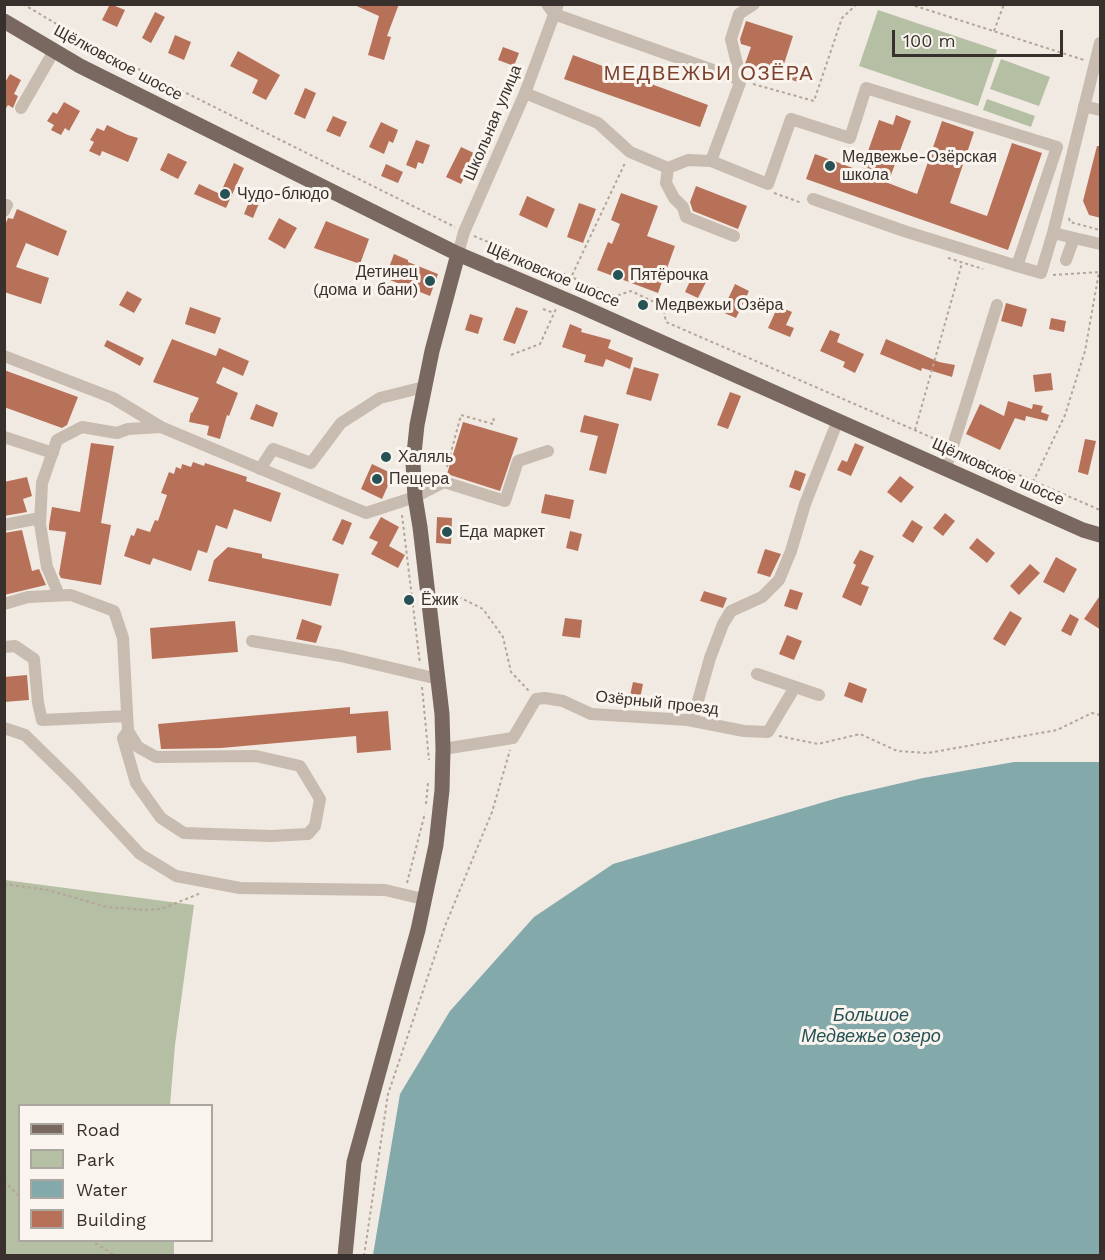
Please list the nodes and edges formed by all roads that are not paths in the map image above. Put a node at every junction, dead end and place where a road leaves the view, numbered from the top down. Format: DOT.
graph roads {
  1 [pos="754,4"];
  2 [pos="553,8"];
  3 [pos="4,21"];
  4 [pos="1101,43"];
  5 [pos="54,51"];
  6 [pos="741,80"];
  7 [pos="525,93"];
  8 [pos="1084,106"];
  9 [pos="21,108"];
  10 [pos="1101,110"];
  11 [pos="711,161"];
  12 [pos="668,168"];
  13 [pos="813,199"];
  14 [pos="1053,233"];
  15 [pos="734,236"];
  16 [pos="1074,238"];
  17 [pos="1101,244"];
  18 [pos="458,254"];
  19 [pos="1066,260"];
  20 [pos="1017,266"];
  21 [pos="997,305"];
  22 [pos="4,356"];
  23 [pos="424,387"];
  24 [pos="838,420"];
  25 [pos="161,427"];
  26 [pos="4,437"];
  27 [pos="548,451"];
  28 [pos="53,453"];
  29 [pos="946,468"];
  30 [pos="260,469"];
  31 [pos="415,497"];
  32 [pos="40,518"];
  33 [pos="4,525"];
  34 [pos="1101,535"];
  35 [pos="60,595"];
  36 [pos="4,604"];
  37 [pos="252,641"];
  38 [pos="4,647"];
  39 [pos="757,674"];
  40 [pos="438,679"];
  41 [pos="795,687"];
  42 [pos="819,695"];
  43 [pos="127,716"];
  44 [pos="688,720"];
  45 [pos="4,728"];
  46 [pos="128,731"];
  47 [pos="443,749"];
  48 [pos="423,899"];
  49 [pos="345,1256"];
  1 -- 6 [label="street"];
  2 -- 6 [label="street"];
  2 -- 7 [label="street, Школьная улица"];
  3 -- 5 [label="main road, Щёлковское шоссе"];
  4 -- 8 [label="street"];
  5 -- 9 [label="street"];
  5 -- 18 [label="main road, Щёлковское шоссе"];
  6 -- 11 [label="street"];
  7 -- 12 [label="street"];
  7 -- 18 [label="street, Школьная улица"];
  8 -- 10 [label="street"];
  8 -- 14 [label="street"];
  11 -- 12 [label="street"];
  11 -- 20 [label="street"];
  12 -- 15 [label="street"];
  13 -- 20 [label="street"];
  14 -- 16 [label="street"];
  14 -- 20 [label="street"];
  16 -- 17 [label="street"];
  16 -- 19 [label="street"];
  18 -- 23 [label="main road"];
  18 -- 24 [label="main road, Щёлковское шоссе"];
  21 -- 29 [label="street"];
  22 -- 25 [label="street"];
  23 -- 30 [label="street"];
  23 -- 31 [label="main road"];
  24 -- 29 [label="main road, Щёлковское шоссе"];
  24 -- 44 [label="street"];
  25 -- 28 [label="street"];
  25 -- 30 [label="street"];
  26 -- 28 [label="street"];
  27 -- 31 [label="street"];
  28 -- 32 [label="street"];
  29 -- 34 [label="main road, Щёлковское шоссе"];
  30 -- 31 [label="street"];
  31 -- 40 [label="main road"];
  32 -- 33 [label="street"];
  32 -- 35 [label="street"];
  35 -- 36 [label="street"];
  35 -- 43 [label="street"];
  37 -- 40 [label="street"];
  38 -- 43 [label="street"];
  39 -- 41 [label="street"];
  40 -- 47 [label="main road"];
  41 -- 42 [label="street"];
  41 -- 44 [label="street, Озёрный проезд"];
  43 -- 46 [label="street"];
  44 -- 47 [label="street, Озёрный проезд"];
  45 -- 48 [label="street"];
  46 -- 46 [label="street"];
  47 -- 48 [label="main road"];
  48 -- 49 [label="main road"];
}
